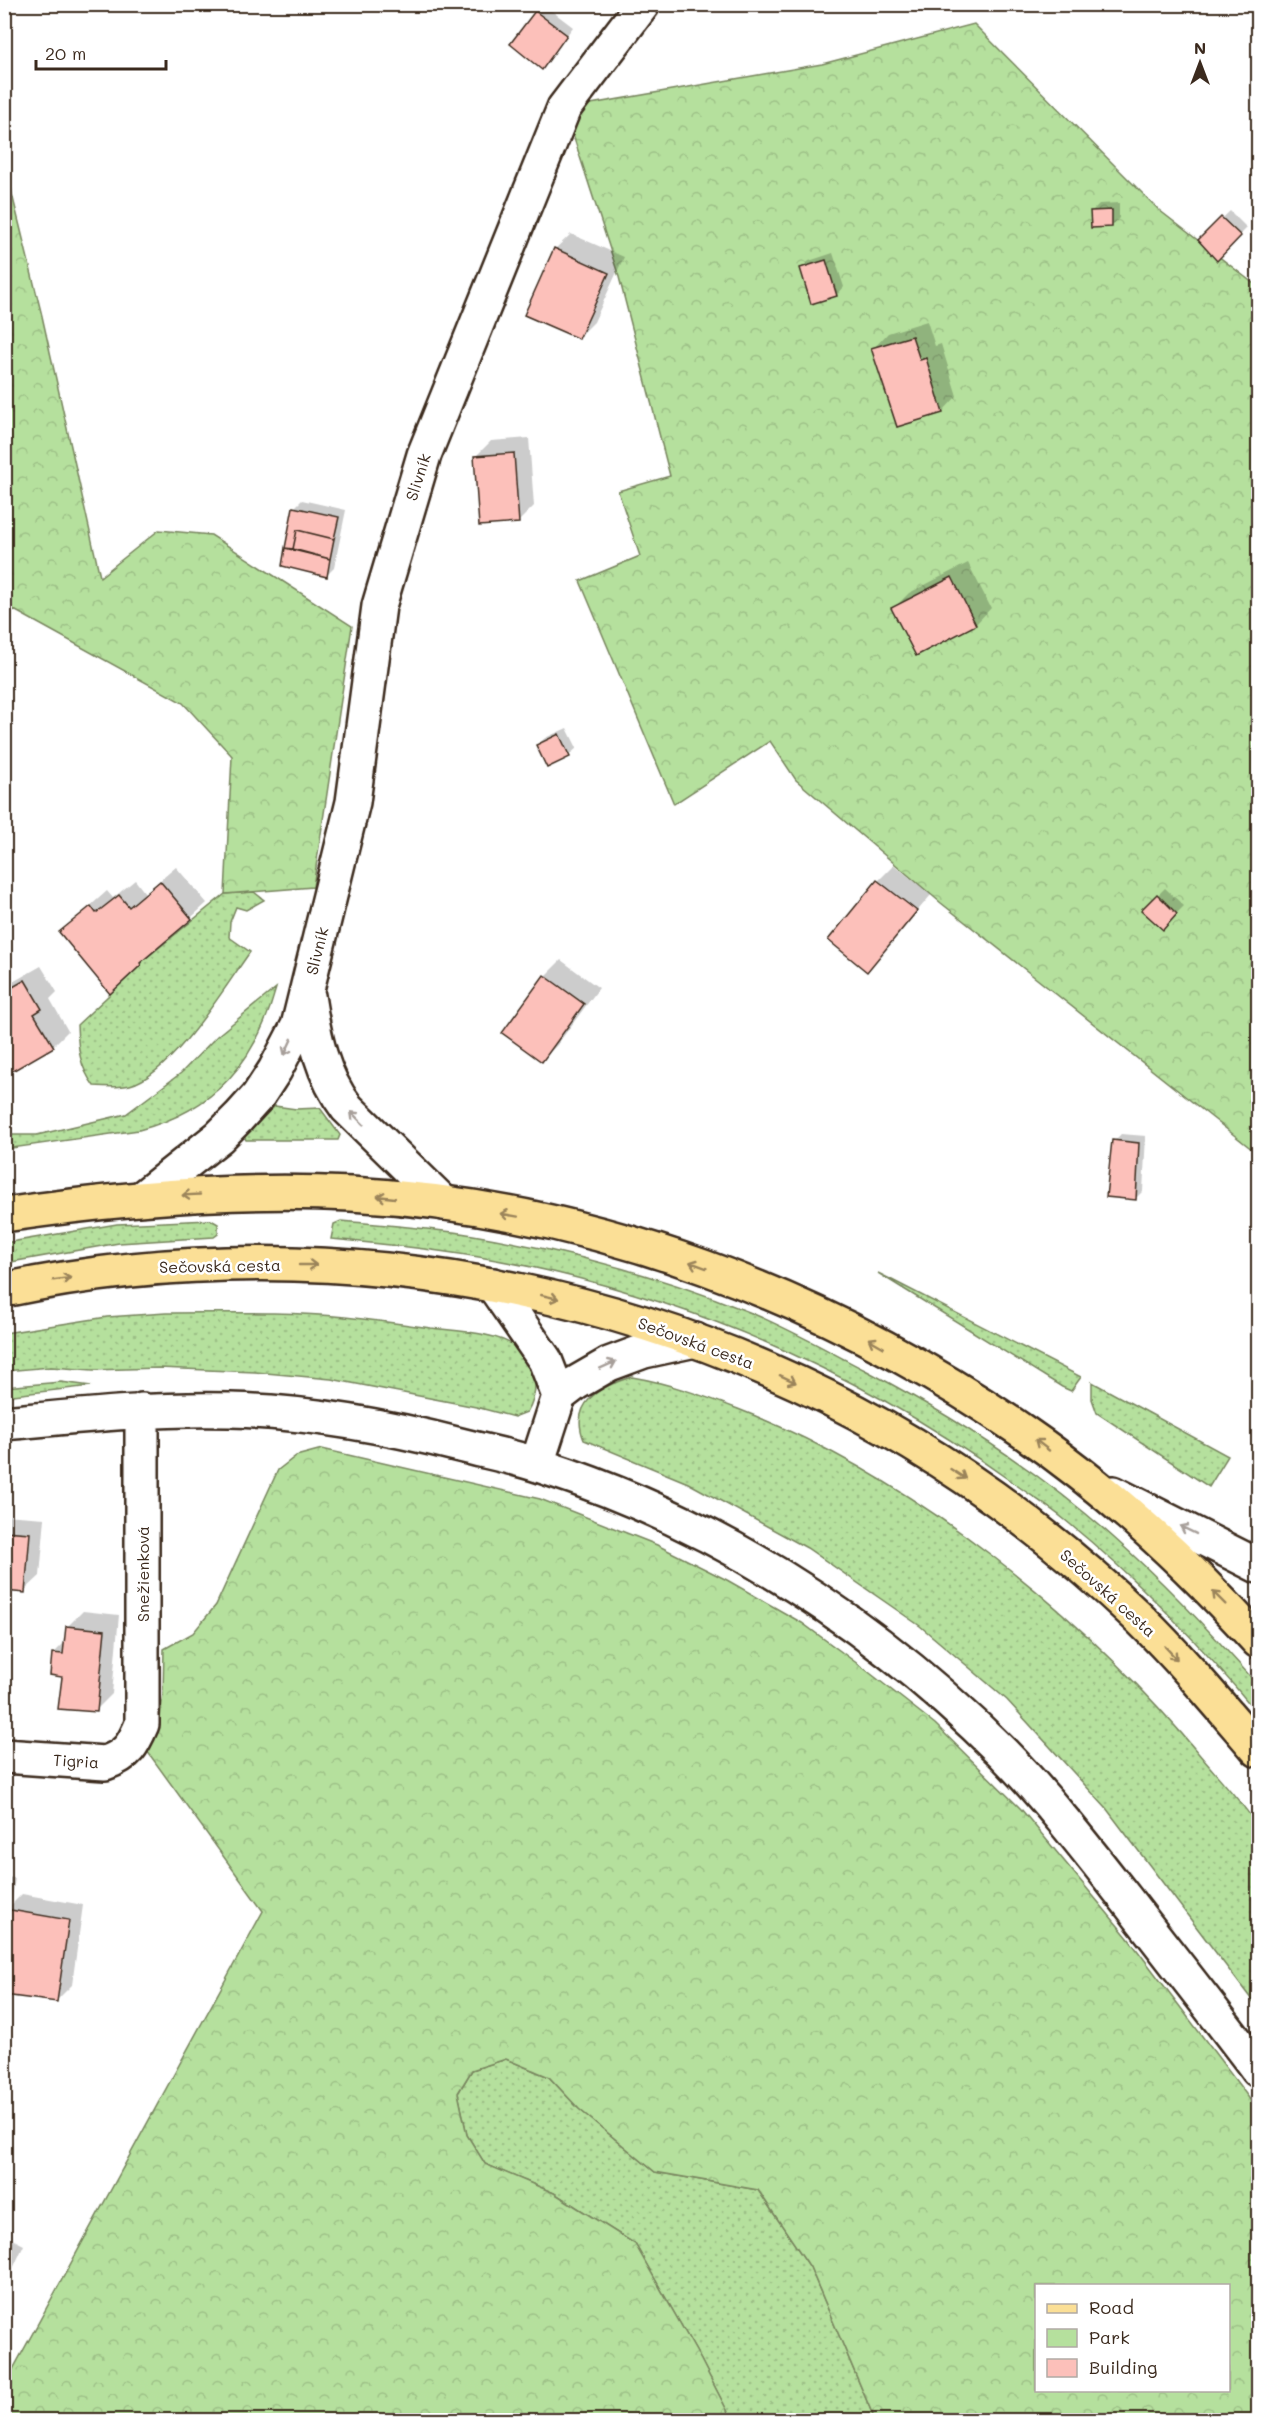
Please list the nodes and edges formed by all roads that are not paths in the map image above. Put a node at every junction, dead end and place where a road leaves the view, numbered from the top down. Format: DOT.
graph roads {
  1 [pos="643,4"];
  2 [pos="307,992"];
  3 [pos="142,1198"];
  4 [pos="444,1203"];
  5 [pos="4,1215"];
  6 [pos="493,1285"];
  7 [pos="4,1290"];
  8 [pos="695,1340"];
  9 [pos="559,1396"];
  10 [pos="142,1410"];
  11 [pos="4,1423"];
  12 [pos="537,1464"];
  13 [pos="1088,1481"];
  14 [pos="1258,1566"];
  15 [pos="1258,1641"];
  16 [pos="137,1737"];
  17 [pos="1258,1750"];
  18 [pos="4,1756"];
  19 [pos="1258,2070"];
  1 -- 2 [label="street, Slivník"];
  2 -- 3 [label="street, Slivník, one-way"];
  4 -- 2 [label="street, one-way"];
  4 -- 3 [label="main road, one-way"];
  3 -- 5 [label="main road"];
  13 -- 4 [label="main road, one-way"];
  7 -- 6 [label="main road, Sečovská cesta, one-way"];
  6 -- 8 [label="main road, Sečovská cesta, one-way"];
  6 -- 9 [label="street"];
  9 -- 8 [label="street, one-way"];
  8 -- 17 [label="main road, Sečovská cesta, one-way"];
  9 -- 12 [label="street"];
  10 -- 11 [label="street"];
  10 -- 12 [label="street"];
  10 -- 16 [label="street, Snežienková"];
  12 -- 19 [label="street"];
  14 -- 13 [label="street, one-way"];
  15 -- 13 [label="main road, one-way"];
  16 -- 18 [label="street, Tigria"];
}
